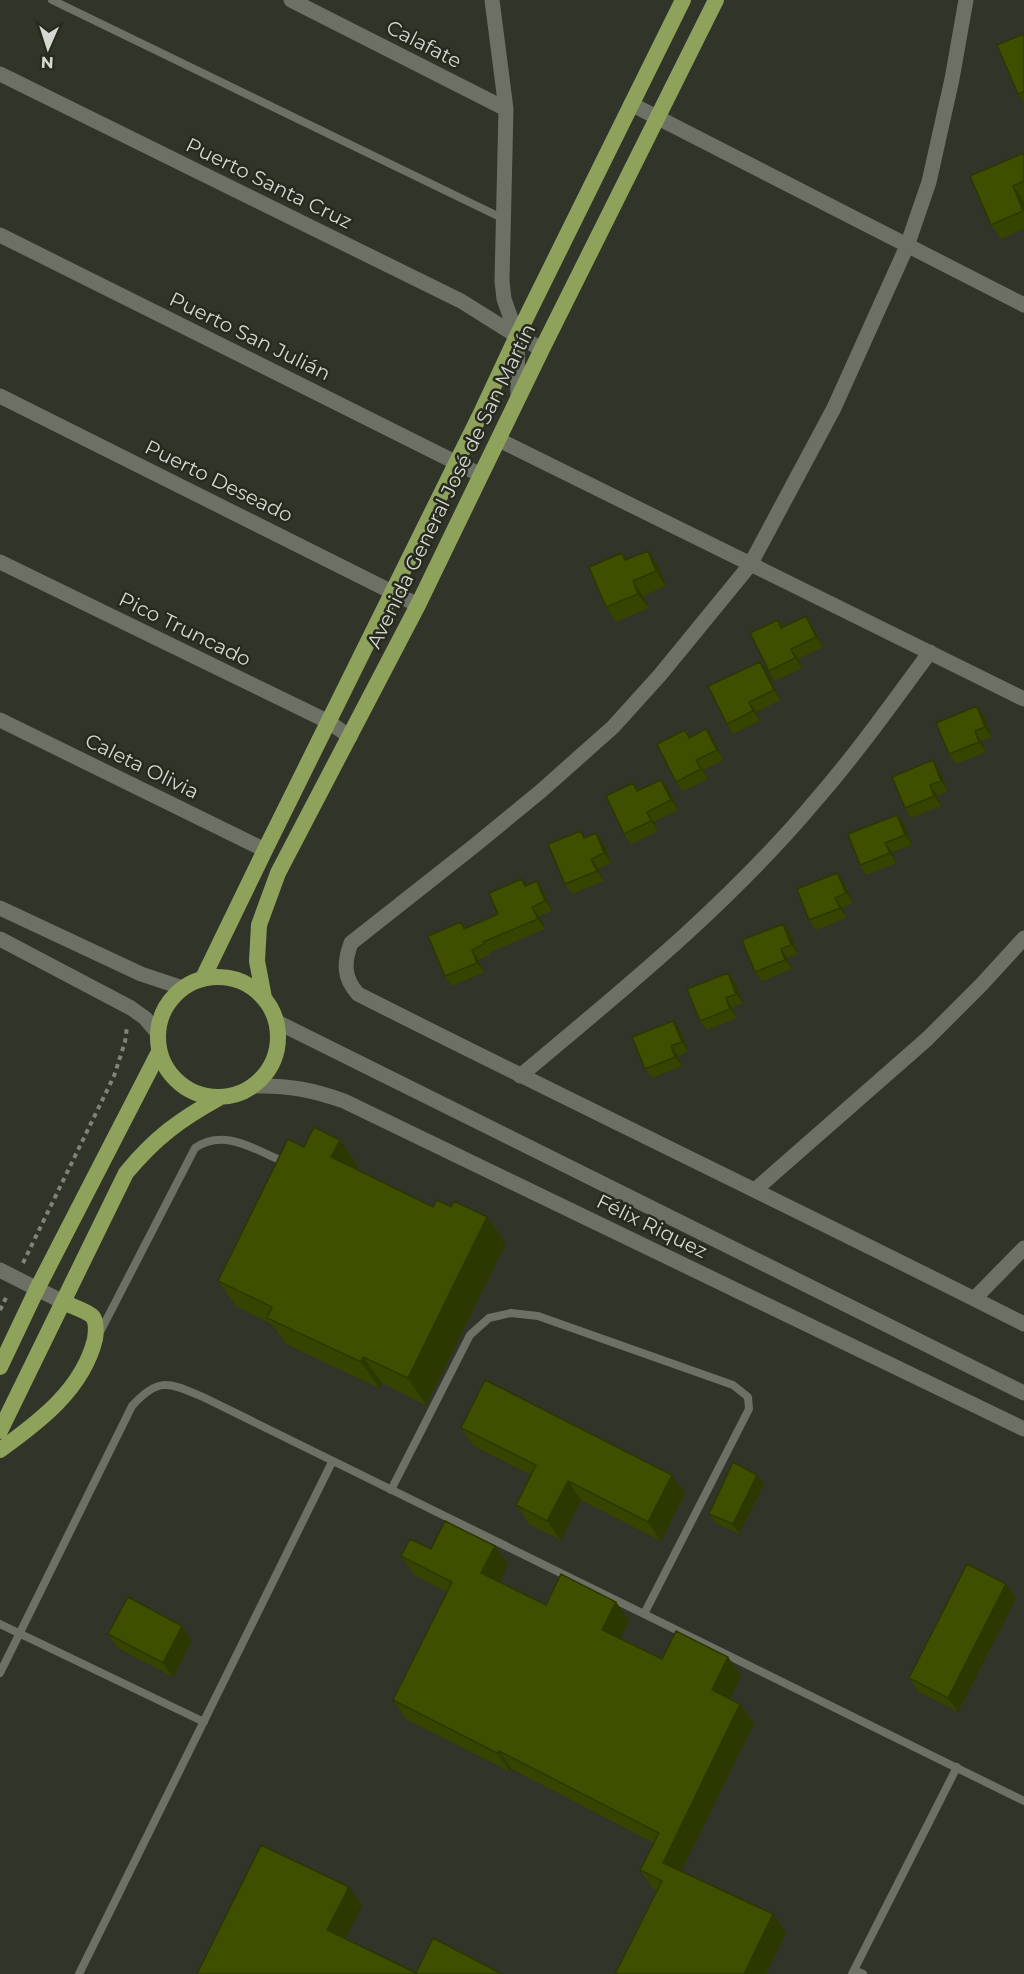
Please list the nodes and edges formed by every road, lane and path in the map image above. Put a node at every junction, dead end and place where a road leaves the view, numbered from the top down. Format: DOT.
graph roads {
  1 [pos="52,0"];
  2 [pos="291,0"];
  3 [pos="492,0"];
  4 [pos="683,0"];
  5 [pos="716,0"];
  6 [pos="966,0"];
  7 [pos="0,74"];
  8 [pos="631,104"];
  9 [pos="506,109"];
  10 [pos="658,117"];
  11 [pos="504,219"];
  12 [pos="0,235"];
  13 [pos="907,246"];
  14 [pos="1024,305"];
  15 [pos="517,336"];
  16 [pos="542,349"];
  17 [pos="0,396"];
  18 [pos="518,398"];
  19 [pos="499,440"];
  20 [pos="457,462"];
  21 [pos="481,475"];
  22 [pos="0,562"];
  23 [pos="750,565"];
  24 [pos="393,591"];
  25 [pos="418,605"];
  26 [pos="930,652"];
  27 [pos="1024,699"];
  28 [pos="0,720"];
  29 [pos="329,722"];
  30 [pos="350,737"];
  31 [pos="265,849"];
  32 [pos="0,908"];
  33 [pos="1024,938"];
  34 [pos="0,939"];
  35 [pos="203,978"];
  36 [pos="183,988"];
  37 [pos="264,998"];
  38 [pos="131,1008"];
  39 [pos="277,1022"];
  40 [pos="157,1032"];
  41 [pos="159,1052"];
  42 [pos="520,1076"];
  43 [pos="255,1086"];
  44 [pos="219,1098"];
  45 [pos="280,1160"];
  46 [pos="755,1190"];
  47 [pos="1024,1248"];
  48 [pos="0,1270"];
  49 [pos="16,1278"];
  50 [pos="37,1289"];
  51 [pos="974,1299"];
  52 [pos="63,1302"];
  53 [pos="0,1310"];
  54 [pos="111,1312"];
  55 [pos="92,1316"];
  56 [pos="1024,1324"];
  57 [pos="93,1345"];
  58 [pos="0,1367"];
  59 [pos="1024,1393"];
  60 [pos="1024,1429"];
  61 [pos="0,1431"];
  62 [pos="0,1450"];
  63 [pos="332,1462"];
  64 [pos="391,1491"];
  65 [pos="644,1614"];
  66 [pos="0,1624"];
  67 [pos="19,1634"];
  68 [pos="0,1673"];
  69 [pos="204,1722"];
  70 [pos="957,1767"];
  71 [pos="1024,1801"];
  72 [pos="853,1972"];
  73 [pos="79,1974"];
  74 [pos="863,1974"];
  1 -- 11 [label="lane"];
  2 -- 9 [label="street, Calafate"];
  3 -- 9 [label="street"];
  4 -- 8 [label="highway, Avenida General José de San Martín"];
  5 -- 10 [label="highway, Avenida General José de San Martín"];
  6 -- 13 [label="street"];
  7 -- 15 [label="street, Puerto Santa Cruz"];
  8 -- 10 [label="street"];
  8 -- 15 [label="highway, Avenida General José de San Martín"];
  9 -- 11 [label="street"];
  10 -- 13 [label="street"];
  10 -- 16 [label="highway, Avenida General José de San Martín"];
  11 -- 15 [label="street"];
  12 -- 20 [label="street, Puerto San Julián"];
  13 -- 14 [label="street"];
  13 -- 23 [label="street"];
  15 -- 16 [label="street, Puerto Santa Cruz"];
  15 -- 18 [label="street"];
  15 -- 20 [label="highway, Avenida General José de San Martín"];
  16 -- 18 [label="highway, Avenida General José de San Martín"];
  17 -- 24 [label="street, Puerto Deseado"];
  18 -- 19 [label="highway, Avenida General José de San Martín"];
  19 -- 21 [label="highway, Avenida General José de San Martín"];
  19 -- 23 [label="street"];
  20 -- 21 [label="street, Puerto San Julián"];
  20 -- 24 [label="highway, Avenida General José de San Martín"];
  21 -- 25 [label="highway, Avenida General José de San Martín"];
  22 -- 29 [label="street, Pico Truncado"];
  23 -- 26 [label="street"];
  23 -- 42 [label="street"];
  24 -- 25 [label="street, Puerto Deseado"];
  24 -- 29 [label="highway, Avenida General José de San Martín"];
  25 -- 30 [label="highway, Avenida General José de San Martín"];
  26 -- 27 [label="street"];
  26 -- 42 [label="street"];
  28 -- 31 [label="street, Caleta Olivia"];
  29 -- 30 [label="street, Pico Truncado"];
  29 -- 31 [label="highway, Avenida General José de San Martín"];
  30 -- 37 [label="highway, Avenida General José de San Martín"];
  31 -- 35 [label="highway, Avenida General José de San Martín"];
  32 -- 36 [label="street"];
  33 -- 46 [label="street"];
  34 -- 38 [label="street"];
  35 -- 36 [label="highway, Avenida General José de San Martín"];
  35 -- 37 [label="highway, Avenida General José de San Martín"];
  36 -- 40 [label="highway, Avenida General José de San Martín"];
  37 -- 39 [label="highway, Avenida General José de San Martín"];
  38 -- 40 [label="street"];
  38 -- 49 [label="path"];
  39 -- 43 [label="highway"];
  39 -- 59 [label="street, Félix Riquez"];
  40 -- 41 [label="highway, Avenida General José de San Martín"];
  41 -- 44 [label="highway, Avenida General José de San Martín"];
  41 -- 50 [label="highway"];
  42 -- 46 [label="street"];
  43 -- 44 [label="highway"];
  43 -- 60 [label="street, Félix Riquez"];
  44 -- 52 [label="highway"];
  45 -- 54 [label="lane"];
  46 -- 51 [label="street"];
  47 -- 51 [label="street"];
  48 -- 49 [label="street"];
  49 -- 50 [label="street"];
  49 -- 53 [label="path"];
  50 -- 52 [label="street"];
  50 -- 58 [label="highway"];
  51 -- 56 [label="street"];
  52 -- 55 [label="highway"];
  52 -- 61 [label="highway"];
  54 -- 55 [label="lane"];
  54 -- 57 [label="lane"];
  55 -- 57 [label="highway"];
  57 -- 62 [label="highway"];
  63 -- 64 [label="lane"];
  63 -- 67 [label="lane"];
  63 -- 69 [label="lane"];
  64 -- 65 [label="lane"];
  64 -- 65 [label="lane"];
  65 -- 70 [label="lane"];
  66 -- 67 [label="lane"];
  67 -- 68 [label="lane"];
  67 -- 69 [label="lane"];
  69 -- 73 [label="lane"];
  70 -- 71 [label="lane"];
  70 -- 72 [label="lane"];
  72 -- 74 [label="lane"];
}
